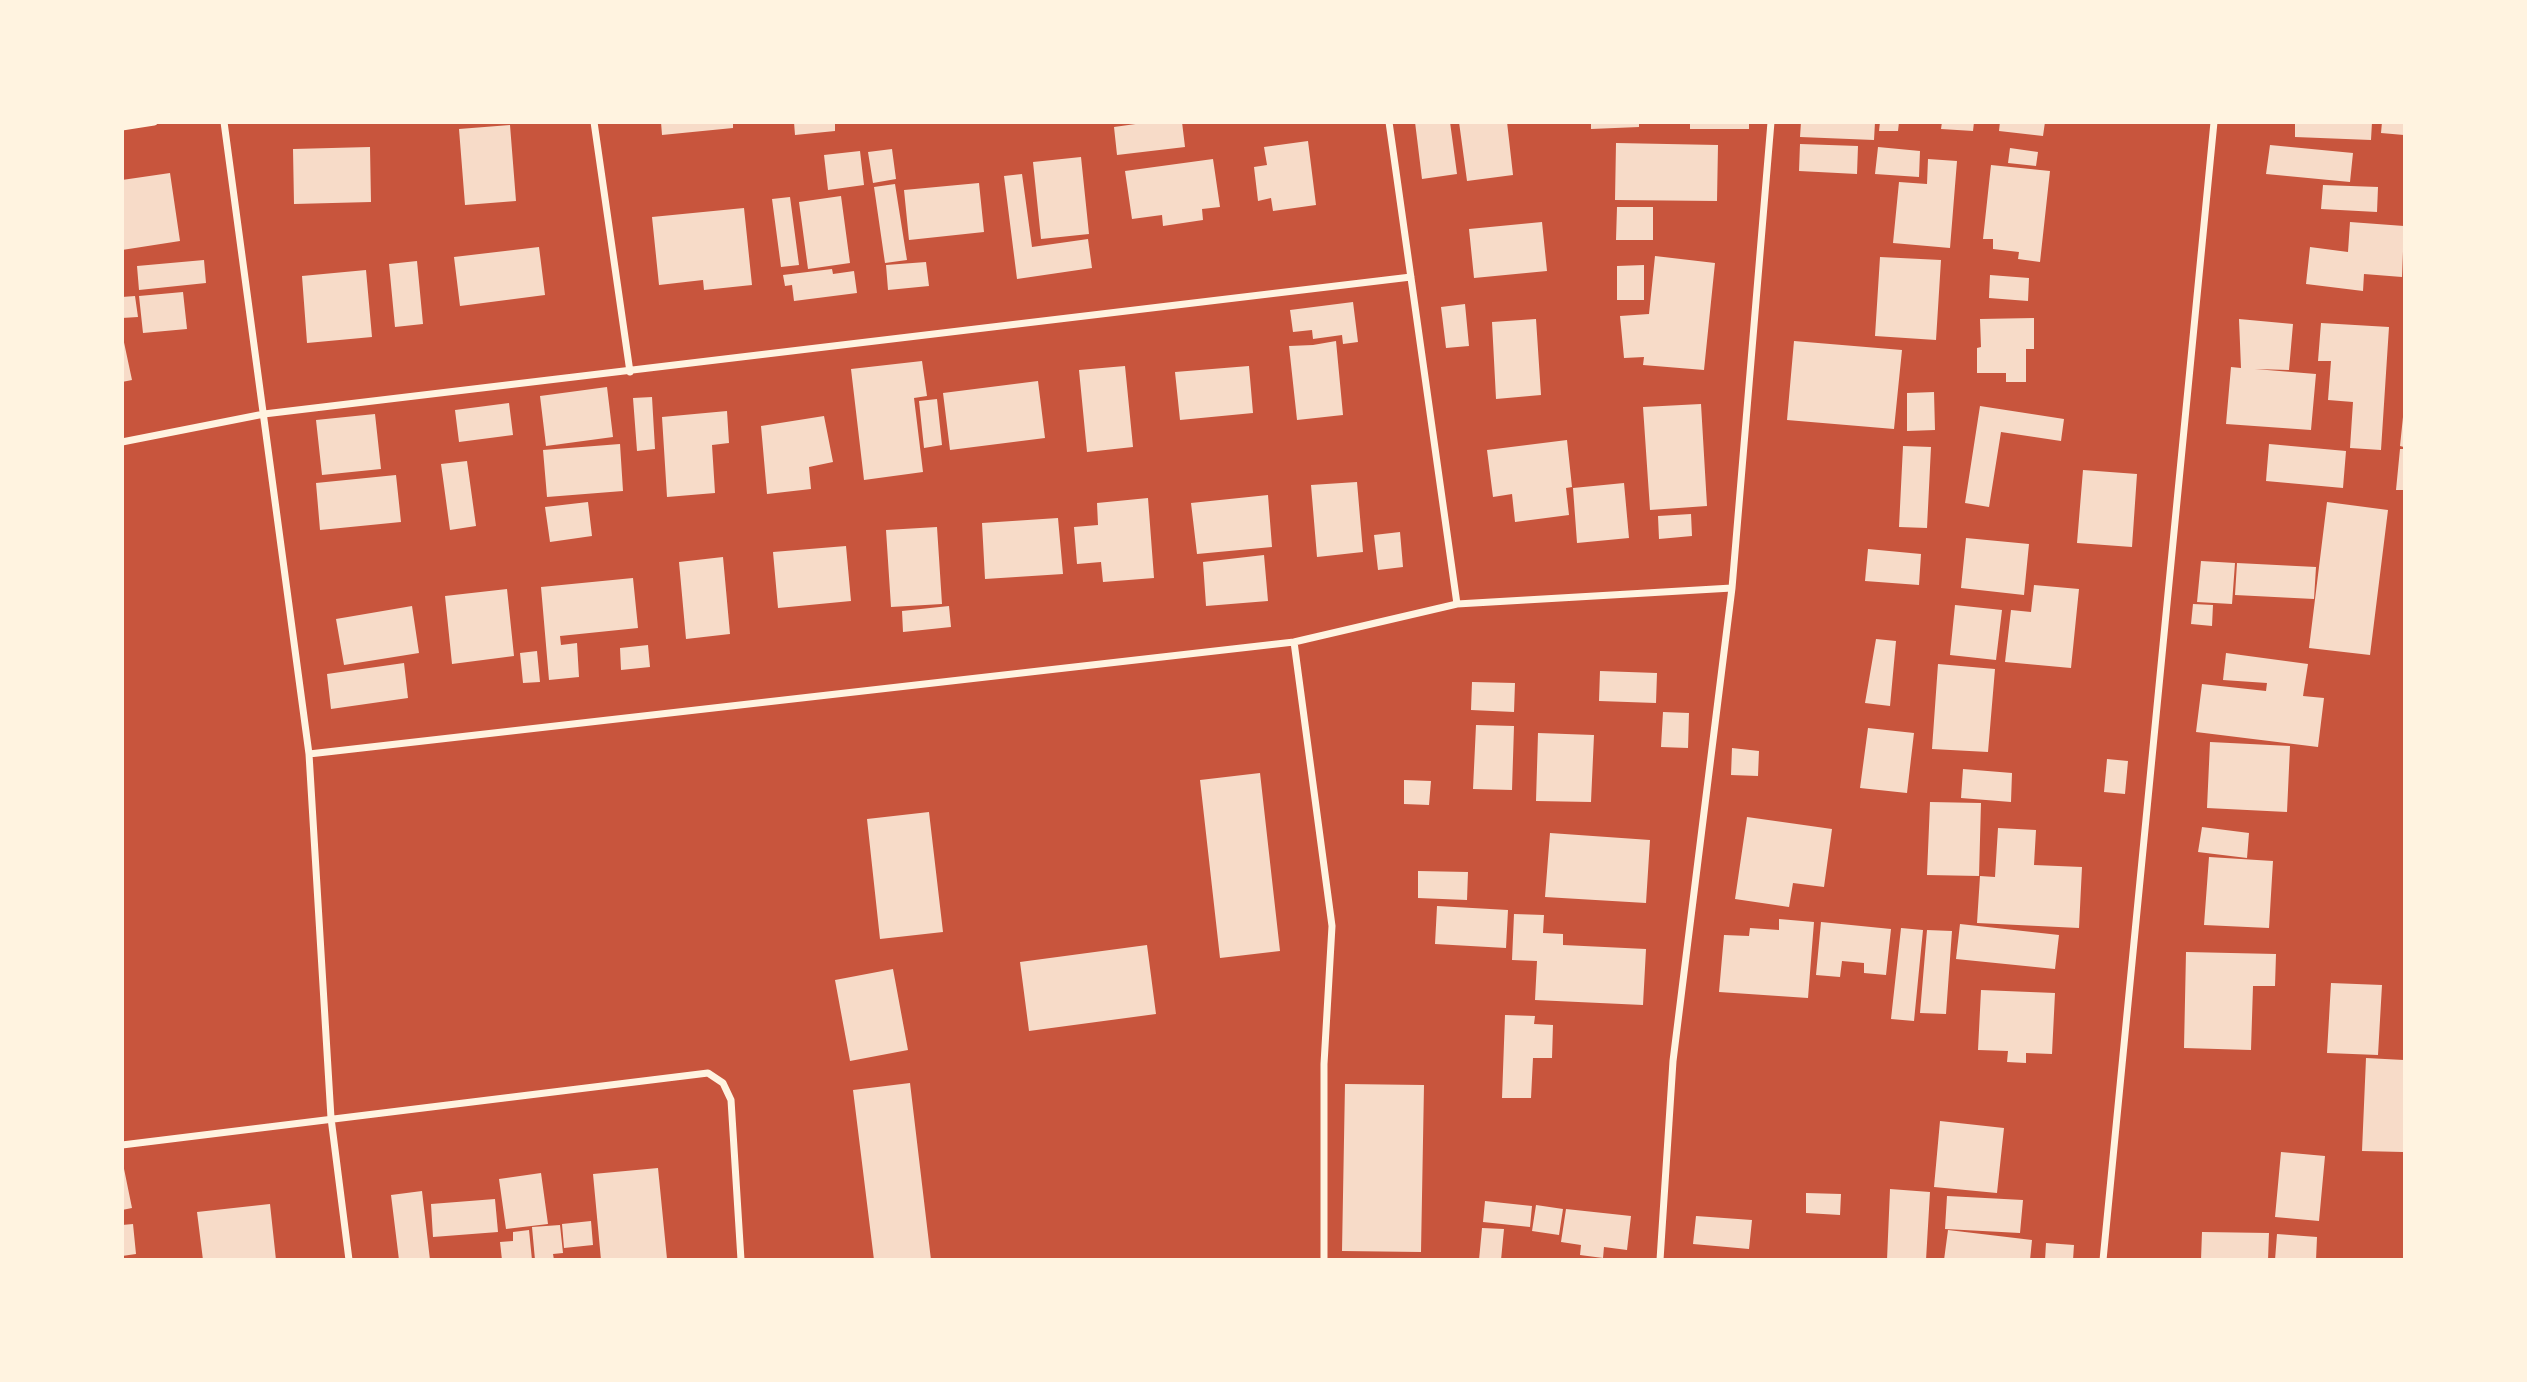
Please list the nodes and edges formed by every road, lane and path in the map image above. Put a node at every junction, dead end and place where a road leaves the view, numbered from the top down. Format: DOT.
graph roads {
  1 [pos="154,122"];
  2 [pos="224,122"];
  3 [pos="594,122"];
  4 [pos="1389,122"];
  5 [pos="1771,122"];
  6 [pos="2214,122"];
  7 [pos="122,127"];
  8 [pos="1411,277"];
  9 [pos="630,372"];
  10 [pos="264,414"];
  11 [pos="122,442"];
  12 [pos="1732,588"];
  13 [pos="1457,604"];
  14 [pos="1294,642"];
  15 [pos="309,754"];
  16 [pos="331,1118"];
  17 [pos="122,1145"];
  18 [pos="349,1259"];
  19 [pos="741,1259"];
  20 [pos="1324,1259"];
  21 [pos="1660,1259"];
  22 [pos="2103,1259"];
  1 -- 7 [label="street"];
  2 -- 10 [label="street"];
  3 -- 9 [label="street"];
  4 -- 8 [label="street"];
  5 -- 12 [label="street"];
  6 -- 22 [label="street"];
  8 -- 9 [label="street"];
  8 -- 13 [label="street"];
  9 -- 10 [label="street"];
  10 -- 11 [label="street"];
  10 -- 15 [label="street"];
  12 -- 13 [label="street"];
  12 -- 21 [label="street"];
  13 -- 14 [label="street"];
  14 -- 15 [label="street"];
  14 -- 20 [label="street"];
  15 -- 16 [label="street"];
  16 -- 17 [label="street"];
  16 -- 18 [label="street"];
  16 -- 19 [label="street"];
}
